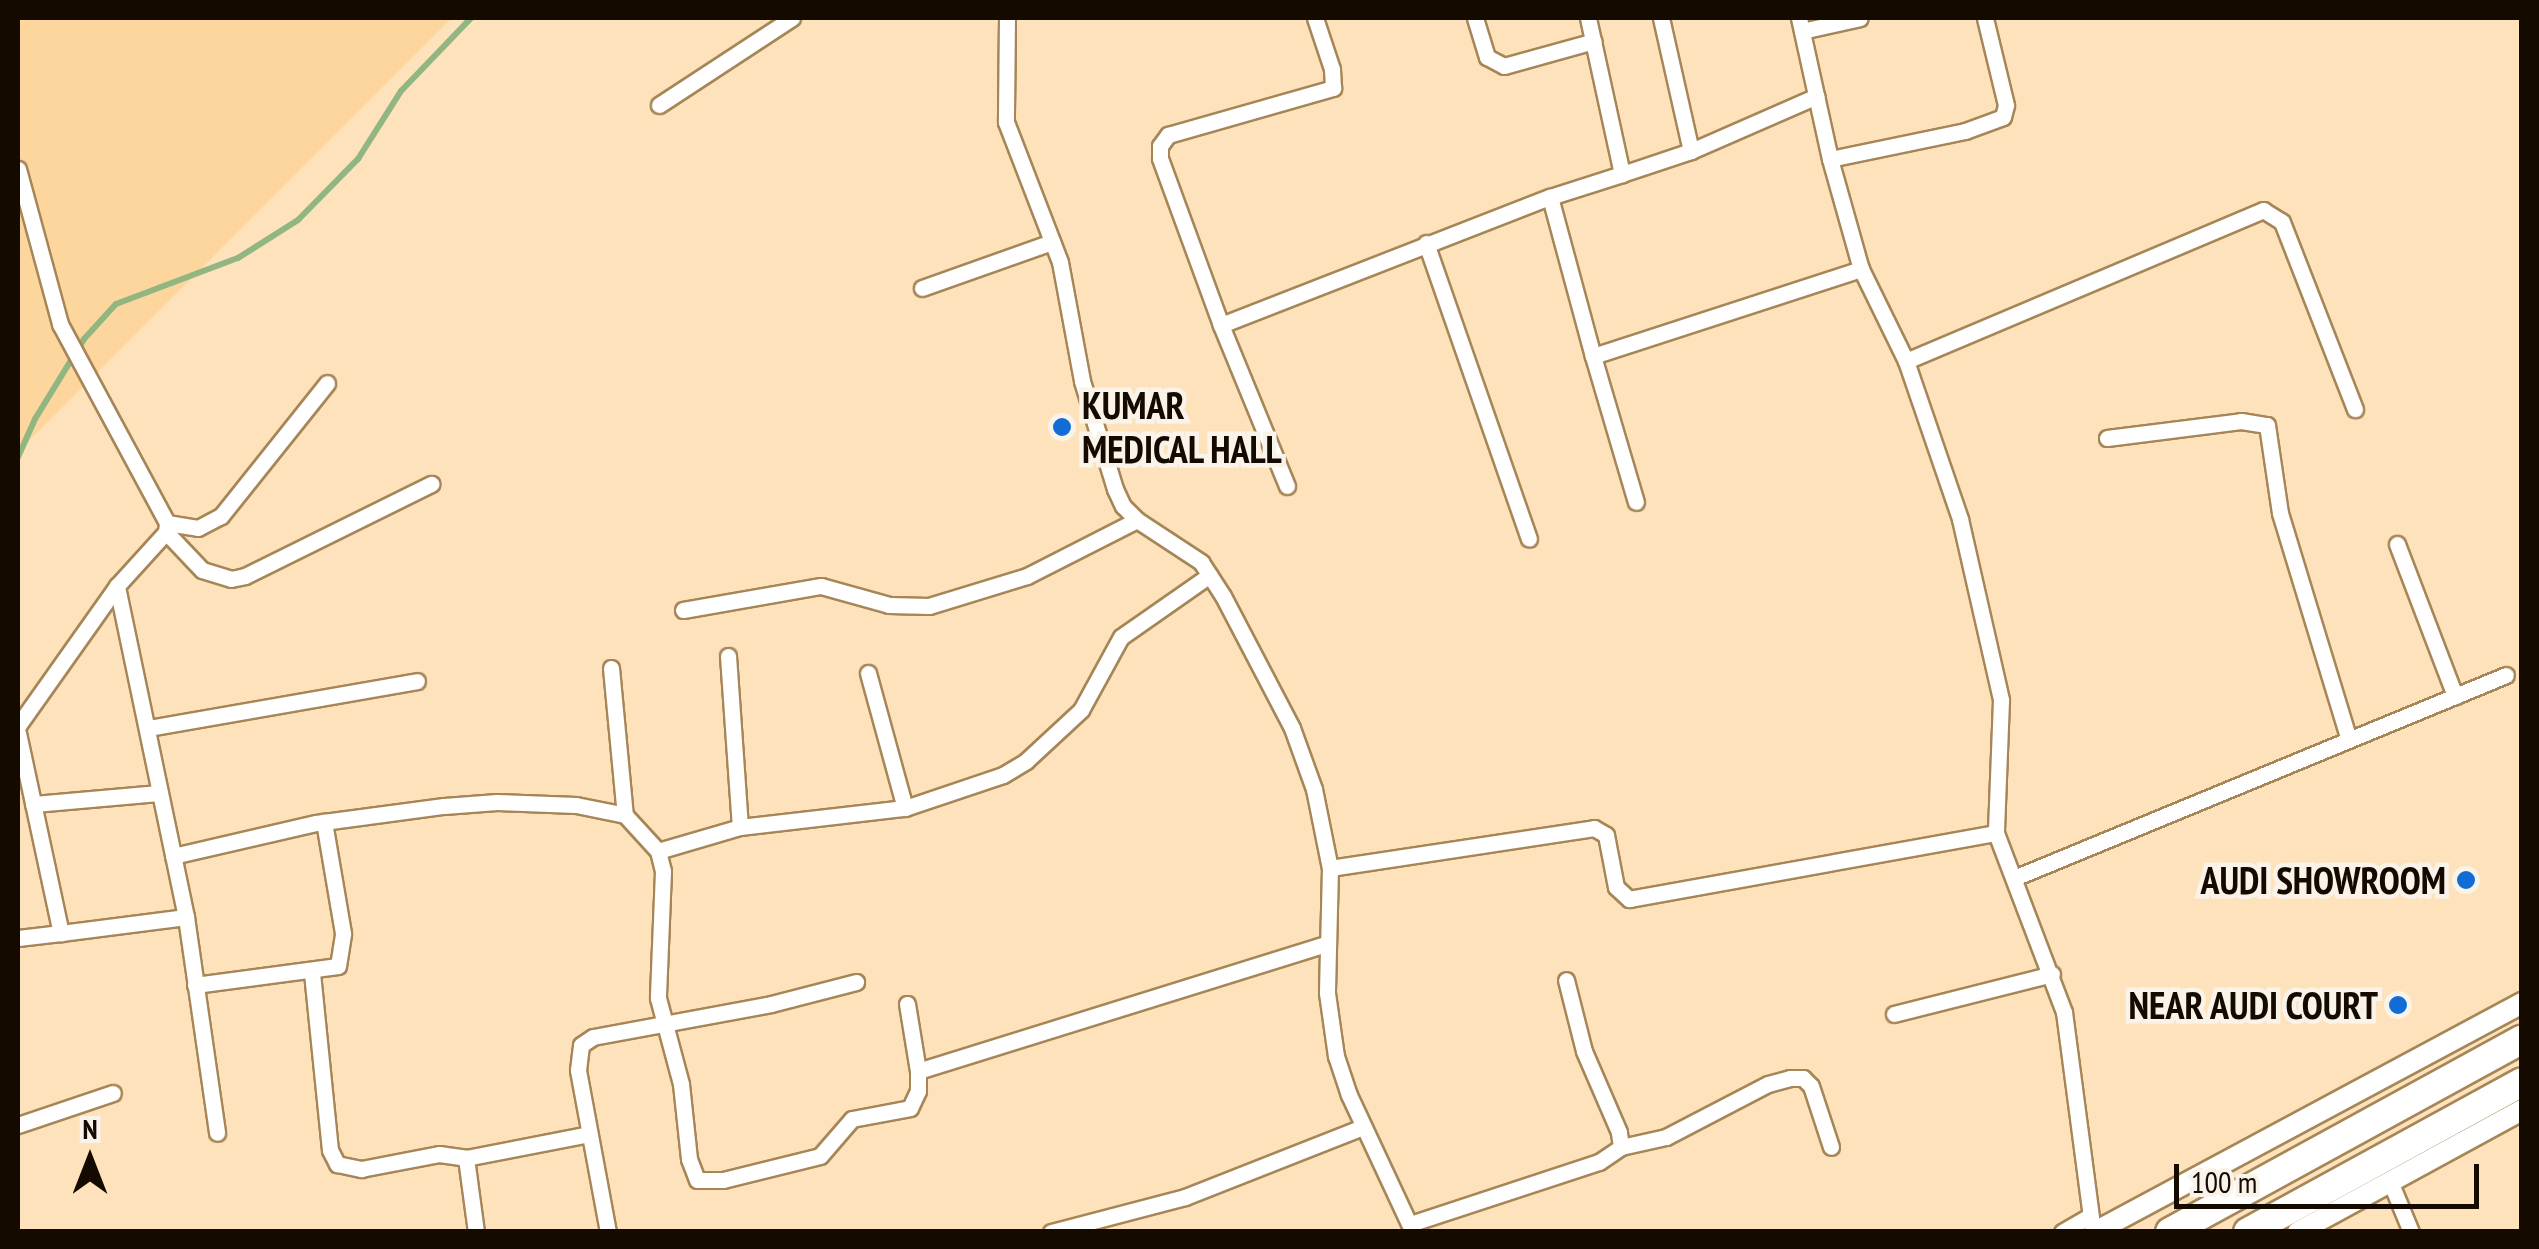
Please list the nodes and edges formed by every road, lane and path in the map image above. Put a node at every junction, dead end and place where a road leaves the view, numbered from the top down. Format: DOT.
graph roads {
  1 [pos="792,18"];
  2 [pos="1008,18"];
  3 [pos="1316,18"];
  4 [pos="1475,18"];
  5 [pos="1588,18"];
  6 [pos="1661,18"];
  7 [pos="1860,18"];
  8 [pos="1986,18"];
  9 [pos="1800,24"];
  10 [pos="1594,41"];
  11 [pos="1817,96"];
  12 [pos="659,105"];
  13 [pos="1691,151"];
  14 [pos="1830,159"];
  15 [pos="18,169"];
  16 [pos="1622,174"];
  17 [pos="1550,198"];
  18 [pos="1052,242"];
  19 [pos="1426,243"];
  20 [pos="1862,268"];
  21 [pos="922,288"];
  22 [pos="1221,325"];
  23 [pos="1593,356"];
  24 [pos="1906,361"];
  25 [pos="327,382"];
  26 [pos="2354,409"];
  27 [pos="2106,438"];
  28 [pos="431,484"];
  29 [pos="1288,486"];
  30 [pos="1636,502"];
  31 [pos="1138,520"];
  32 [pos="166,528"];
  33 [pos="1529,540"];
  34 [pos="2397,544"];
  35 [pos="1210,575"];
  36 [pos="117,586"];
  37 [pos="683,610"];
  38 [pos="728,656"];
  39 [pos="611,668"];
  40 [pos="868,673"];
  41 [pos="2506,676"];
  42 [pos="417,682"];
  43 [pos="2454,696"];
  44 [pos="18,726"];
  45 [pos="148,728"];
  46 [pos="18,734"];
  47 [pos="2349,740"];
  48 [pos="160,793"];
  49 [pos="33,804"];
  50 [pos="905,808"];
  51 [pos="626,815"];
  52 [pos="324,822"];
  53 [pos="740,827"];
  54 [pos="1996,833"];
  55 [pos="658,851"];
  56 [pos="173,856"];
  57 [pos="1330,868"];
  58 [pos="2014,878"];
  59 [pos="186,917"];
  60 [pos="61,933"];
  61 [pos="18,938"];
  62 [pos="1327,944"];
  63 [pos="312,973"];
  64 [pos="2052,974"];
  65 [pos="1566,980"];
  66 [pos="856,982"];
  67 [pos="196,985"];
  68 [pos="907,1004"];
  69 [pos="2522,1004"];
  70 [pos="1894,1014"];
  71 [pos="664,1021"];
  72 [pos="2522,1039"];
  73 [pos="918,1071"];
  74 [pos="2522,1082"];
  75 [pos="112,1093"];
  76 [pos="2522,1110"];
  77 [pos="18,1125"];
  78 [pos="1364,1127"];
  79 [pos="217,1133"];
  80 [pos="589,1134"];
  81 [pos="1622,1147"];
  82 [pos="1831,1147"];
  83 [pos="466,1158"];
  84 [pos="2390,1182"];
  85 [pos="2092,1226"];
  86 [pos="1412,1228"];
  87 [pos="476,1232"];
  88 [pos="608,1232"];
  89 [pos="1051,1232"];
  90 [pos="2062,1232"];
  91 [pos="2170,1232"];
  92 [pos="2248,1232"];
  93 [pos="2298,1232"];
  94 [pos="2411,1232"];
  1 -- 12 [label="street"];
  2 -- 18 [label="street"];
  3 -- 22 [label="street"];
  4 -- 10 [label="street"];
  5 -- 10 [label="street"];
  6 -- 13 [label="street"];
  7 -- 9 [label="street"];
  8 -- 14 [label="street"];
  9 -- 11 [label="street"];
  10 -- 16 [label="street"];
  11 -- 13 [label="street"];
  11 -- 14 [label="street"];
  13 -- 16 [label="street"];
  14 -- 20 [label="street"];
  15 -- 32 [label="street"];
  16 -- 17 [label="street"];
  17 -- 19 [label="street"];
  17 -- 23 [label="street"];
  18 -- 21 [label="street"];
  18 -- 31 [label="street"];
  19 -- 22 [label="street"];
  19 -- 33 [label="street"];
  20 -- 23 [label="street"];
  20 -- 24 [label="street"];
  22 -- 29 [label="street"];
  23 -- 30 [label="street"];
  24 -- 26 [label="street"];
  24 -- 54 [label="street"];
  25 -- 32 [label="street"];
  27 -- 47 [label="street"];
  28 -- 32 [label="street"];
  31 -- 35 [label="street"];
  31 -- 37 [label="street"];
  32 -- 36 [label="street"];
  34 -- 43 [label="street"];
  35 -- 50 [label="street"];
  35 -- 57 [label="street"];
  36 -- 44 [label="street"];
  36 -- 45 [label="street"];
  38 -- 53 [label="street"];
  39 -- 51 [label="street"];
  40 -- 50 [label="street"];
  41 -- 43 [label="street"];
  42 -- 45 [label="street"];
  43 -- 47 [label="street"];
  45 -- 48 [label="street"];
  46 -- 49 [label="street"];
  47 -- 58 [label="street"];
  48 -- 49 [label="street"];
  48 -- 56 [label="street"];
  49 -- 60 [label="street"];
  50 -- 53 [label="street"];
  51 -- 52 [label="street"];
  51 -- 55 [label="street"];
  52 -- 56 [label="street"];
  52 -- 63 [label="street"];
  53 -- 55 [label="street"];
  54 -- 57 [label="street"];
  54 -- 58 [label="street"];
  55 -- 71 [label="street"];
  56 -- 59 [label="street"];
  57 -- 62 [label="street"];
  58 -- 64 [label="street"];
  59 -- 60 [label="street"];
  59 -- 67 [label="street"];
  60 -- 61 [label="street"];
  62 -- 73 [label="street"];
  62 -- 78 [label="street"];
  63 -- 67 [label="street"];
  63 -- 83 [label="street"];
  64 -- 70 [label="street"];
  64 -- 85 [label="street"];
  65 -- 81 [label="street"];
  66 -- 71 [label="street"];
  67 -- 79 [label="street"];
  68 -- 73 [label="street"];
  69 -- 85 [label="street"];
  71 -- 73 [label="street"];
  71 -- 80 [label="street"];
  72 -- 91 [label="highway"];
  74 -- 92 [label="highway"];
  75 -- 77 [label="street"];
  76 -- 84 [label="street"];
  78 -- 86 [label="street"];
  78 -- 89 [label="street"];
  80 -- 83 [label="street"];
  80 -- 88 [label="street"];
  81 -- 82 [label="street"];
  81 -- 86 [label="street"];
  83 -- 87 [label="street"];
  84 -- 93 [label="street"];
  84 -- 94 [label="street"];
  85 -- 90 [label="street"];
}
